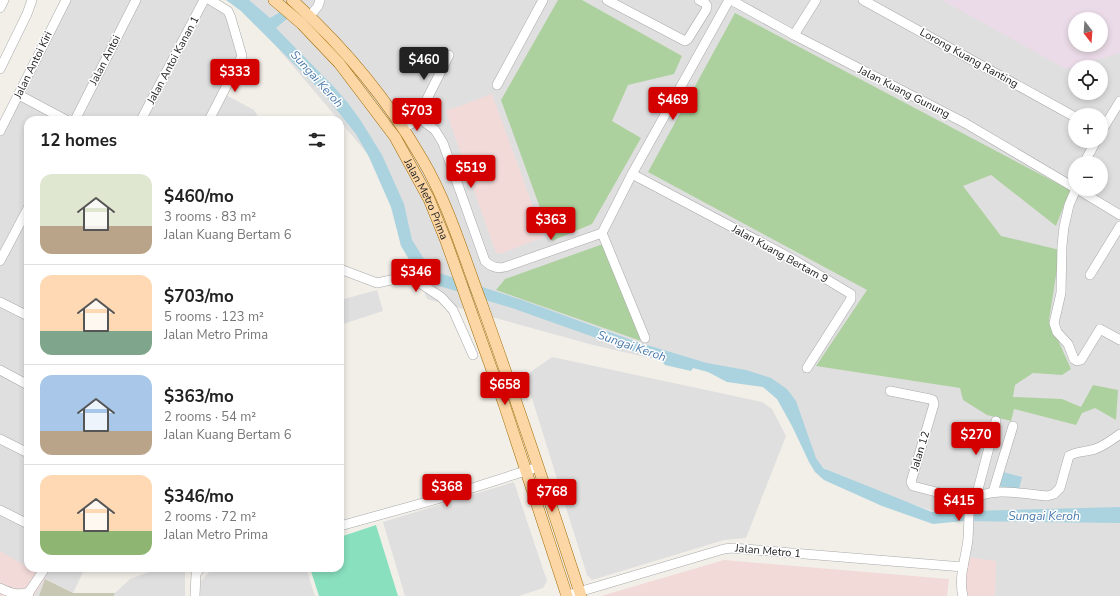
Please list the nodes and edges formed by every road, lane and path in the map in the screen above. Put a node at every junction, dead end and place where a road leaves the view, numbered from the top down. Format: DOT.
graph roads {
  1 [pos="4,0"];
  2 [pos="32,0"];
  3 [pos="37,0"];
  4 [pos="66,0"];
  5 [pos="136,0"];
  6 [pos="204,0"];
  7 [pos="210,0"];
  8 [pos="274,0"];
  9 [pos="292,0"];
  10 [pos="320,0"];
  11 [pos="543,0"];
  12 [pos="607,0"];
  13 [pos="699,0"];
  14 [pos="730,0"];
  15 [pos="816,0"];
  16 [pos="863,0"];
  17 [pos="0,8"];
  18 [pos="28,14"];
  19 [pos="310,16"];
  20 [pos="794,35"];
  21 [pos="449,55"];
  22 [pos="0,68"];
  23 [pos="497,85"];
  24 [pos="19,95"];
  25 [pos="1120,101"];
  26 [pos="1068,113"];
  27 [pos="58,116"];
  28 [pos="77,116"];
  29 [pos="143,116"];
  30 [pos="211,116"];
  31 [pos="418,117"];
  32 [pos="1108,121"];
  33 [pos="403,127"];
  34 [pos="0,131"];
  35 [pos="632,174"];
  36 [pos="1068,182"];
  37 [pos="1072,196"];
  38 [pos="1091,196"];
  39 [pos="1120,214"];
  40 [pos="24,216"];
  41 [pos="1120,226"];
  42 [pos="602,234"];
  43 [pos="0,261"];
  44 [pos="344,271"];
  45 [pos="1090,275"];
  46 [pos="0,302"];
  47 [pos="24,314"];
  48 [pos="645,338"];
  49 [pos="1120,340"];
  50 [pos="473,355"];
  51 [pos="807,368"];
  52 [pos="0,370"];
  53 [pos="24,383"];
  54 [pos="890,391"];
  55 [pos="996,421"];
  56 [pos="1013,426"];
  57 [pos="1120,434"];
  58 [pos="0,439"];
  59 [pos="24,451"];
  60 [pos="538,467"];
  61 [pos="526,471"];
  62 [pos="993,492"];
  63 [pos="973,501"];
  64 [pos="0,510"];
  65 [pos="24,522"];
  66 [pos="344,525"];
  67 [pos="963,567"];
  68 [pos="43,572"];
  69 [pos="197,572"];
  70 [pos="0,588"];
  71 [pos="29,594"];
  72 [pos="580,594"];
  73 [pos="195,596"];
  74 [pos="566,596"];
  75 [pos="963,596"];
  1 -- 17 [label="street"];
  2 -- 18 [label="street"];
  3 -- 18 [label="street"];
  4 -- 24 [label="street, Jalan Antoi Kiri"];
  5 -- 28 [label="street, Jalan Antoi"];
  6 -- 29 [label="street, Jalan Antoi Kanan 1"];
  7 -- 30 [label="street"];
  8 -- 61 [label="main road, Jalan Metro Prima"];
  9 -- 19 [label="main road, Jalan Metro Prima"];
  10 -- 19 [label="street"];
  11 -- 23 [label="street"];
  12 -- 13 [label="street"];
  14 -- 20 [label="street, Jalan Kuang Gunung"];
  14 -- 35 [label="street"];
  15 -- 20 [label="street"];
  16 -- 26 [label="street, Lorong Kuang Ranting"];
  18 -- 22 [label="street"];
  19 -- 33 [label="main road, Jalan Metro Prima"];
  20 -- 36 [label="street, Jalan Kuang Gunung"];
  21 -- 31 [label="street"];
  24 -- 27 [label="street"];
  24 -- 34 [label="street, Jalan Antoi Kiri"];
  25 -- 32 [label="street"];
  31 -- 33 [label="street"];
  31 -- 42 [label="street"];
  33 -- 60 [label="main road, Jalan Metro Prima"];
  35 -- 42 [label="street"];
  35 -- 51 [label="street, Jalan Kuang Bertam 9"];
  37 -- 49 [label="street"];
  38 -- 39 [label="street, Jalan Kuang Gunung"];
  40 -- 43 [label="street"];
  41 -- 45 [label="street"];
  42 -- 48 [label="street"];
  44 -- 50 [label="street"];
  46 -- 47 [label="street"];
  52 -- 53 [label="street"];
  54 -- 63 [label="street, Jalan 12"];
  55 -- 63 [label="street"];
  56 -- 62 [label="street"];
  57 -- 62 [label="street"];
  58 -- 59 [label="street"];
  60 -- 61 [label="street"];
  60 -- 72 [label="main road, Jalan Metro Prima"];
  61 -- 66 [label="street"];
  61 -- 74 [label="main road, Jalan Metro Prima"];
  62 -- 63 [label="street"];
  63 -- 67 [label="street"];
  64 -- 65 [label="street"];
  67 -- 72 [label="street, Jalan Metro 1"];
  67 -- 75 [label="street"];
  68 -- 71 [label="street"];
  69 -- 73 [label="street"];
  70 -- 71 [label="street"];
  72 -- 74 [label="street, Jalan Metro 1"];
}
